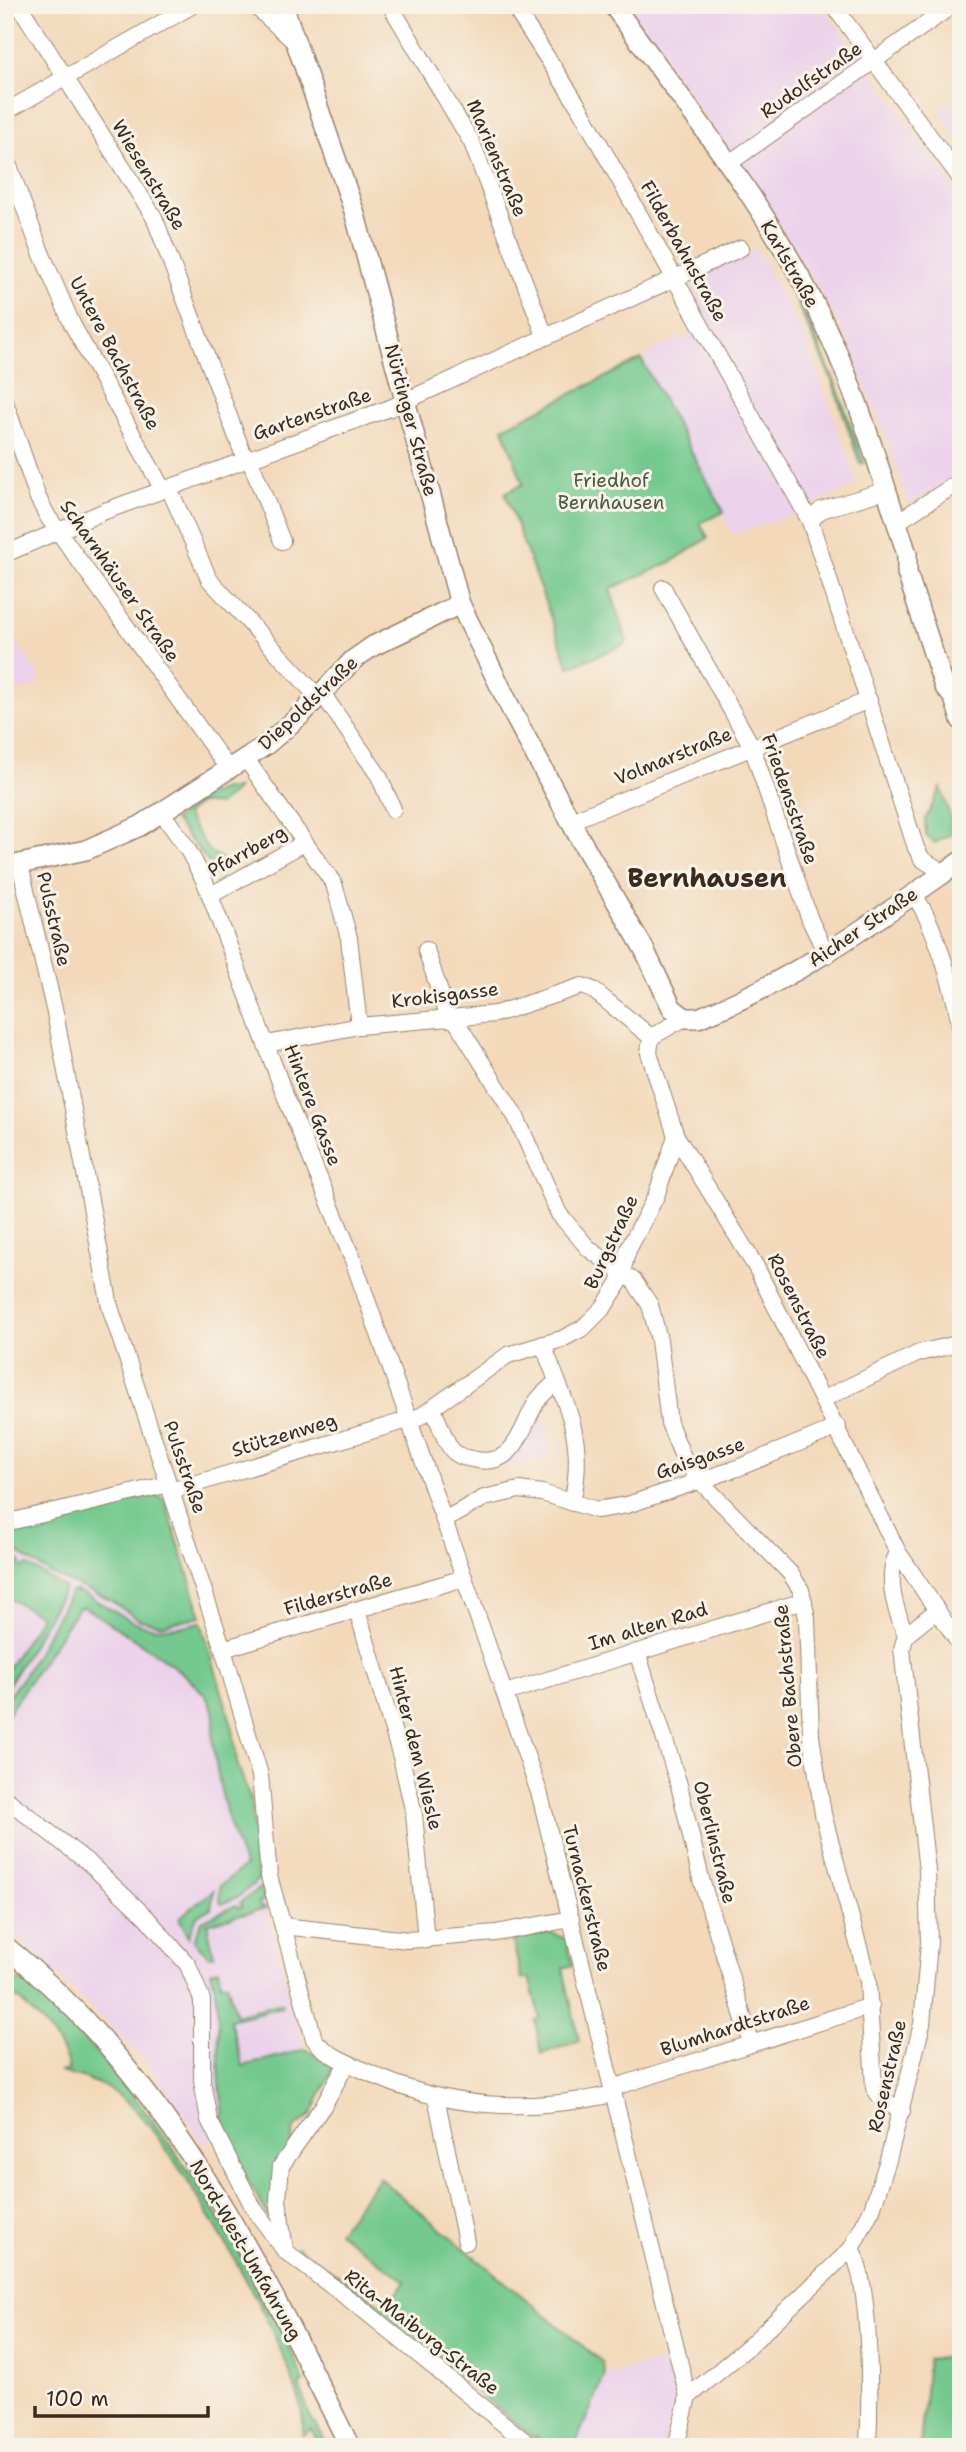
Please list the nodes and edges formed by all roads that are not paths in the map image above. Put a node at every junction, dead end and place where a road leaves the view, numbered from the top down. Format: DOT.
graph roads {
  1 [pos="19,5"];
  2 [pos="193,5"];
  3 [pos="254,5"];
  4 [pos="283,5"];
  5 [pos="390,5"];
  6 [pos="513,5"];
  7 [pos="613,5"];
  8 [pos="833,5"];
  9 [pos="953,5"];
  10 [pos="296,43"];
  11 [pos="874,61"];
  12 [pos="64,79"];
  13 [pos="5,112"];
  14 [pos="5,155"];
  15 [pos="728,164"];
  16 [pos="961,179"];
  17 [pos="741,248"];
  18 [pos="674,278"];
  19 [pos="545,336"];
  20 [pos="407,401"];
  21 [pos="5,402"];
  22 [pos="247,458"];
  23 [pos="961,481"];
  24 [pos="166,489"];
  25 [pos="887,490"];
  26 [pos="810,522"];
  27 [pos="897,522"];
  28 [pos="57,531"];
  29 [pos="282,541"];
  30 [pos="5,554"];
  31 [pos="663,588"];
  32 [pos="460,604"];
  33 [pos="320,695"];
  34 [pos="869,700"];
  35 [pos="961,720"];
  36 [pos="752,747"];
  37 [pos="238,764"];
  38 [pos="393,809"];
  39 [pos="162,813"];
  40 [pos="570,821"];
  41 [pos="304,843"];
  42 [pos="961,861"];
  43 [pos="13,866"];
  44 [pos="952,871"];
  45 [pos="913,894"];
  46 [pos="211,895"];
  47 [pos="426,950"];
  48 [pos="827,954"];
  49 [pos="685,1018"];
  50 [pos="452,1019"];
  51 [pos="359,1026"];
  52 [pos="961,1030"];
  53 [pos="651,1037"];
  54 [pos="267,1044"];
  55 [pos="676,1136"];
  56 [pos="624,1270"];
  57 [pos="961,1343"];
  58 [pos="543,1344"];
  59 [pos="556,1381"];
  60 [pos="823,1399"];
  61 [pos="433,1410"];
  62 [pos="409,1421"];
  63 [pos="838,1427"];
  64 [pos="489,1463"];
  65 [pos="700,1481"];
  66 [pos="170,1488"];
  67 [pos="495,1494"];
  68 [pos="572,1503"];
  69 [pos="444,1520"];
  70 [pos="5,1523"];
  71 [pos="898,1552"];
  72 [pos="464,1578"];
  73 [pos="804,1601"];
  74 [pos="357,1610"];
  75 [pos="936,1611"];
  76 [pos="906,1635"];
  77 [pos="961,1646"];
  78 [pos="223,1649"];
  79 [pos="637,1652"];
  80 [pos="505,1693"];
  81 [pos="5,1798"];
  82 [pos="571,1919"];
  83 [pos="283,1926"];
  84 [pos="426,1940"];
  85 [pos="5,1946"];
  86 [pos="871,2006"];
  87 [pos="751,2043"];
  88 [pos="347,2063"];
  89 [pos="613,2091"];
  90 [pos="436,2097"];
  91 [pos="902,2111"];
  92 [pos="466,2242"];
  93 [pos="851,2249"];
  94 [pos="285,2251"];
  95 [pos="688,2397"];
  96 [pos="350,2447"];
  97 [pos="532,2447"];
  98 [pos="676,2447"];
  99 [pos="868,2447"];
  1 -- 12 [label="street, Wiesenstraße"];
  2 -- 12 [label="street"];
  3 -- 10 [label="street"];
  4 -- 10 [label="main road, Nürtinger Straße"];
  5 -- 19 [label="street, Marienstraße"];
  6 -- 18 [label="street, Filderbahnstraße"];
  7 -- 15 [label="main road, Karlstraße"];
  8 -- 11 [label="street"];
  9 -- 11 [label="street, Rudolfstraße"];
  10 -- 20 [label="main road, Nürtinger Straße"];
  11 -- 15 [label="street, Rudolfstraße"];
  11 -- 16 [label="street"];
  12 -- 13 [label="street"];
  12 -- 22 [label="street, Wiesenstraße"];
  14 -- 24 [label="street, Untere Bachstraße"];
  15 -- 25 [label="main road, Karlstraße"];
  17 -- 18 [label="street, Gartenstraße"];
  18 -- 19 [label="street, Gartenstraße"];
  18 -- 26 [label="street, Filderbahnstraße"];
  19 -- 20 [label="street, Gartenstraße"];
  20 -- 22 [label="street, Gartenstraße"];
  20 -- 32 [label="main road, Nürtinger Straße"];
  21 -- 28 [label="street, Scharnhäuser Straße"];
  22 -- 24 [label="street, Gartenstraße"];
  22 -- 29 [label="street, Wiesenstraße"];
  23 -- 27 [label="street"];
  24 -- 28 [label="street, Gartenstraße"];
  24 -- 33 [label="street, Untere Bachstraße"];
  25 -- 26 [label="street"];
  25 -- 27 [label="main road, Karlstraße"];
  26 -- 34 [label="street, Filderbahnstraße"];
  27 -- 35 [label="main road, Karlstraße"];
  28 -- 30 [label="street, Gartenstraße"];
  28 -- 37 [label="street, Scharnhäuser Straße"];
  31 -- 36 [label="street, Friedensstraße"];
  32 -- 33 [label="main road, Diepoldstraße"];
  32 -- 40 [label="main road, Nürtinger Straße"];
  33 -- 37 [label="main road, Diepoldstraße"];
  33 -- 38 [label="street"];
  34 -- 36 [label="street, Volmarstraße"];
  34 -- 44 [label="street, Filderbahnstraße"];
  36 -- 40 [label="street, Volmarstraße"];
  36 -- 48 [label="street, Friedensstraße"];
  37 -- 39 [label="main road, Diepoldstraße"];
  37 -- 41 [label="street, Scharnhäuser Straße"];
  39 -- 43 [label="main road, Diepoldstraße"];
  39 -- 46 [label="street, Hintere Gasse"];
  40 -- 49 [label="main road, Nürtinger Straße"];
  41 -- 46 [label="street, Pfarrberg"];
  41 -- 51 [label="street, Scharnhäuser Straße"];
  42 -- 44 [label="main road, Aicher Straße"];
  43 -- 66 [label="street, Pulsstraße"];
  44 -- 45 [label="main road, Aicher Straße"];
  45 -- 48 [label="main road, Aicher Straße"];
  45 -- 52 [label="street"];
  46 -- 54 [label="street, Hintere Gasse"];
  47 -- 50 [label="street, Obere Bachstraße"];
  48 -- 49 [label="main road, Aicher Straße"];
  49 -- 53 [label="street"];
  50 -- 51 [label="street, Krokisgasse"];
  50 -- 53 [label="street, Krokisgasse"];
  50 -- 56 [label="street, Obere Bachstraße"];
  51 -- 54 [label="street, Krokisgasse"];
  53 -- 55 [label="street, Rosenstraße"];
  54 -- 62 [label="street, Hintere Gasse"];
  55 -- 56 [label="street, Burgstraße"];
  55 -- 60 [label="street, Rosenstraße"];
  56 -- 58 [label="street, Burgstraße"];
  56 -- 65 [label="street, Obere Bachstraße"];
  57 -- 60 [label="street"];
  58 -- 59 [label="street"];
  58 -- 61 [label="street, Burgstraße"];
  59 -- 64 [label="street"];
  59 -- 68 [label="street"];
  60 -- 63 [label="street, Rosenstraße"];
  61 -- 62 [label="street, Burgstraße"];
  61 -- 64 [label="street"];
  62 -- 66 [label="street, Stützenweg"];
  62 -- 69 [label="street, Turnackerstraße"];
  63 -- 65 [label="street, Gaisgasse"];
  63 -- 71 [label="street, Rosenstraße"];
  64 -- 67 [label="street"];
  65 -- 68 [label="street, Gaisgasse"];
  65 -- 73 [label="street, Obere Bachstraße"];
  66 -- 70 [label="street, Stützenweg"];
  66 -- 78 [label="street, Pulsstraße"];
  67 -- 68 [label="street, Gaisgasse"];
  67 -- 69 [label="street"];
  69 -- 72 [label="street, Turnackerstraße"];
  71 -- 75 [label="street"];
  71 -- 76 [label="street, Rosenstraße"];
  72 -- 74 [label="street, Filderstraße"];
  72 -- 80 [label="street, Turnackerstraße"];
  73 -- 79 [label="street, Im alten Rad"];
  73 -- 86 [label="street, Obere Bachstraße"];
  74 -- 78 [label="street, Filderstraße"];
  74 -- 84 [label="street, Hinter dem Wiesle"];
  75 -- 76 [label="street"];
  75 -- 77 [label="street"];
  76 -- 91 [label="street, Rosenstraße"];
  78 -- 83 [label="street, Pulsstraße"];
  79 -- 80 [label="street, Im alten Rad"];
  79 -- 87 [label="street, Oberlinstraße"];
  80 -- 82 [label="street, Turnackerstraße"];
  81 -- 94 [label="street, Rita-Maiburg-Straße"];
  82 -- 84 [label="street"];
  82 -- 89 [label="street, Turnackerstraße"];
  83 -- 84 [label="street"];
  83 -- 88 [label="street, Pulsstraße"];
  85 -- 96 [label="main road, Nord-West-Umfahrung"];
  86 -- 87 [label="street, Blumhardtstraße"];
  86 -- 91 [label="street, Obere Bachstraße"];
  87 -- 89 [label="street, Blumhardtstraße"];
  88 -- 90 [label="street, Pulsstraße"];
  88 -- 94 [label="street"];
  89 -- 90 [label="street, Blumhardtstraße"];
  89 -- 95 [label="street, Turnackerstraße"];
  90 -- 92 [label="street"];
  91 -- 93 [label="street, Rosenstraße"];
  93 -- 95 [label="street, Rosenstraße"];
  93 -- 99 [label="street"];
  94 -- 97 [label="street, Rita-Maiburg-Straße"];
  95 -- 98 [label="street"];
}
